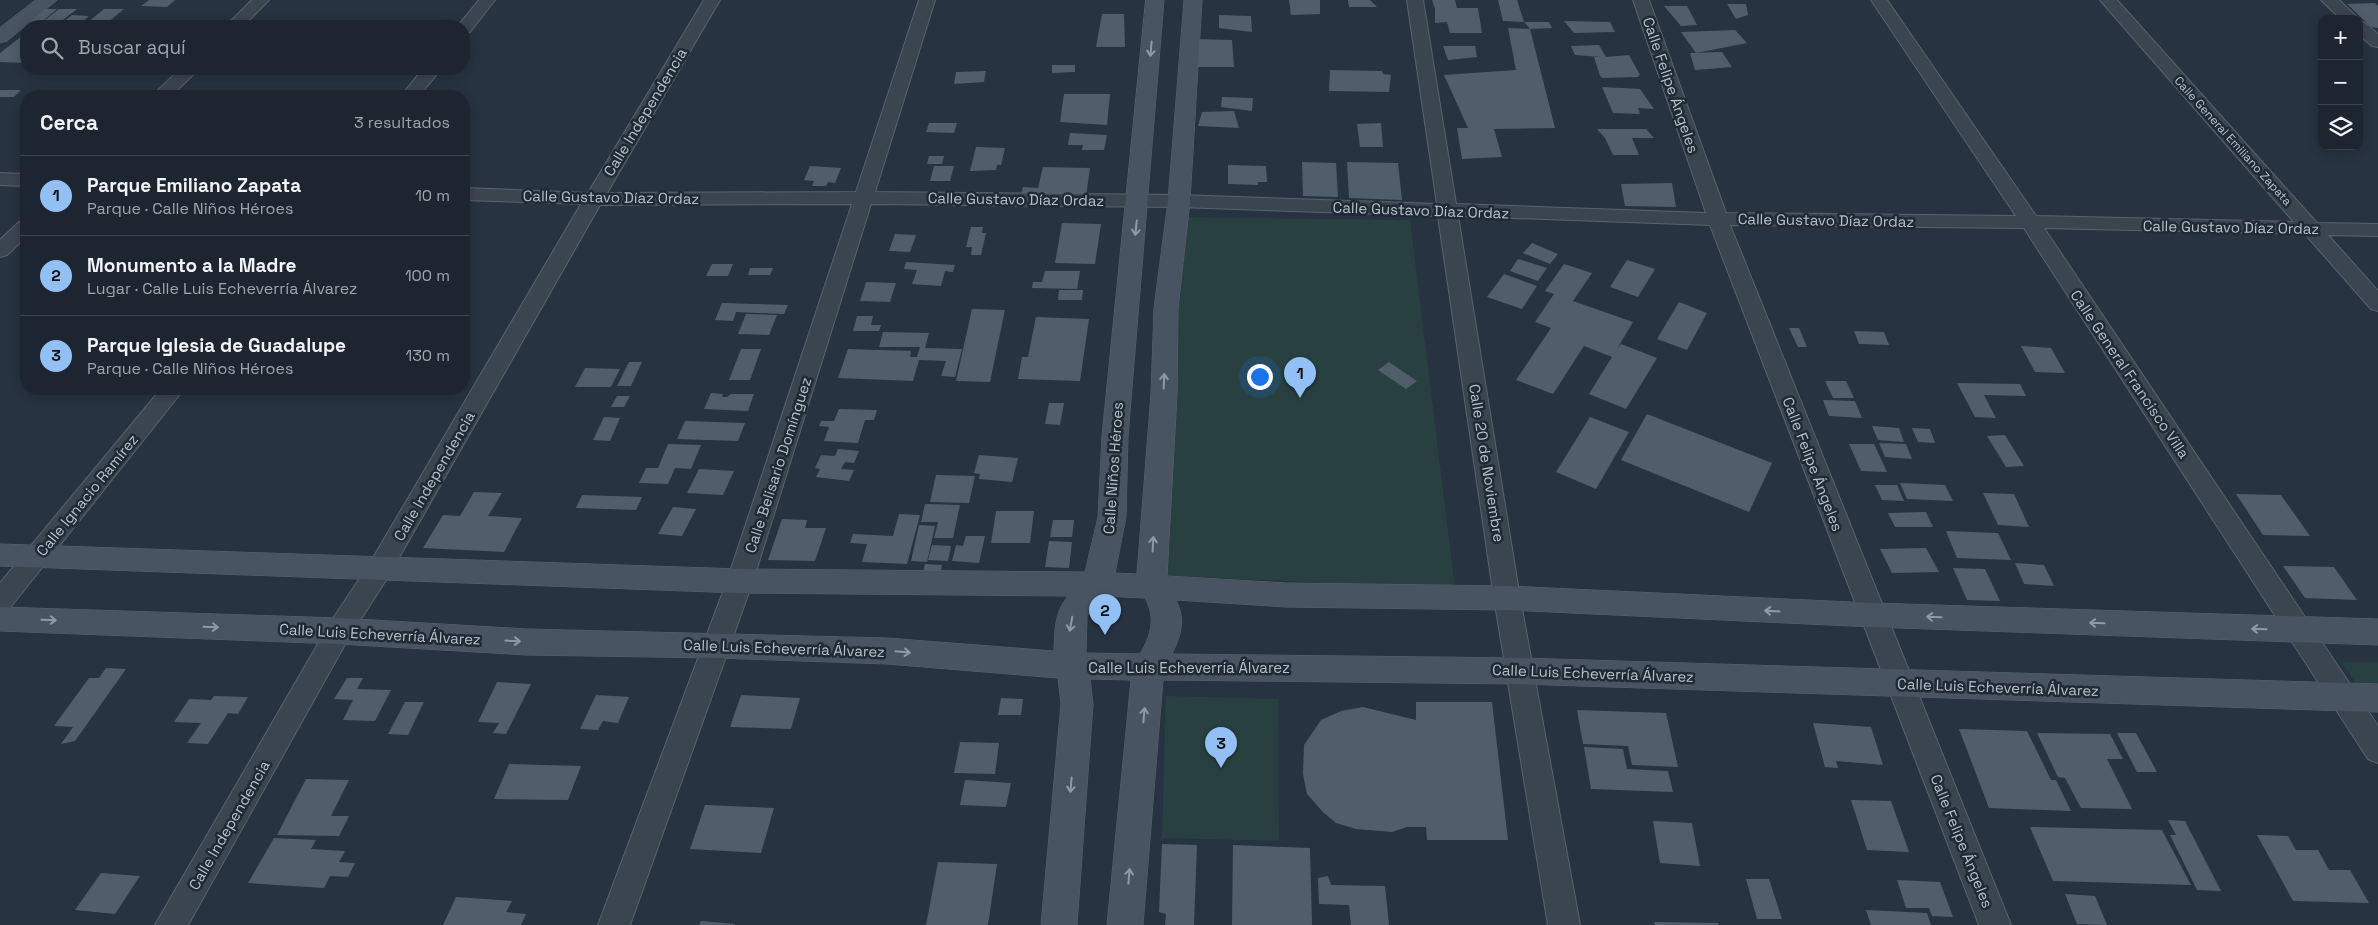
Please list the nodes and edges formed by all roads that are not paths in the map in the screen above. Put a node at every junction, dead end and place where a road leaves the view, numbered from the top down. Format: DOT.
graph roads {
  1 [pos="25,0"];
  2 [pos="48,0"];
  3 [pos="261,0"];
  4 [pos="487,0"];
  5 [pos="712,0"];
  6 [pos="927,0"];
  7 [pos="1155,0"];
  8 [pos="1193,0"];
  9 [pos="1415,0"];
  10 [pos="1641,0"];
  11 [pos="1879,0"];
  12 [pos="2108,0"];
  13 [pos="2329,0"];
  14 [pos="2346,15"];
  15 [pos="0,19"];
  16 [pos="22,20"];
  17 [pos="240,20"];
  18 [pos="470,21"];
  19 [pos="20,22"];
  20 [pos="2363,29"];
  21 [pos="0,37"];
  22 [pos="2378,42"];
  23 [pos="184,75"];
  24 [pos="427,75"];
  25 [pos="167,90"];
  26 [pos="415,90"];
  27 [pos="0,179"];
  28 [pos="20,180"];
  29 [pos="470,194"];
  30 [pos="594,198"];
  31 [pos="865,198"];
  32 [pos="1138,201"];
  33 [pos="1179,201"];
  34 [pos="1448,211"];
  35 [pos="1718,219"];
  36 [pos="2030,222"];
  37 [pos="2312,229"];
  38 [pos="2378,230"];
  39 [pos="20,232"];
  40 [pos="0,251"];
  41 [pos="2378,304"];
  42 [pos="168,395"];
  43 [pos="0,556"];
  44 [pos="37,557"];
  45 [pos="379,570"];
  46 [pos="740,581"];
  47 [pos="1095,584"];
  48 [pos="1152,586"];
  49 [pos="1507,598"];
  50 [pos="0,602"];
  51 [pos="1872,615"];
  52 [pos="0,619"];
  53 [pos="2301,630"];
  54 [pos="339,631"];
  55 [pos="2378,632"];
  56 [pos="717,644"];
  57 [pos="1073,666"];
  58 [pos="1148,667"];
  59 [pos="1520,671"];
  60 [pos="1900,684"];
  61 [pos="2344,698"];
  62 [pos="2378,698"];
  63 [pos="2378,750"];
  64 [pos="171,925"];
  65 [pos="614,925"];
  66 [pos="1059,925"];
  67 [pos="1125,925"];
  68 [pos="1564,925"];
  69 [pos="1995,925"];
  1 -- 15 [label="street"];
  2 -- 16 [label="street"];
  3 -- 17 [label="street"];
  4 -- 18 [label="street"];
  5 -- 30 [label="street, Calle Independencia"];
  6 -- 31 [label="street, Calle Belisario Domínguez"];
  7 -- 32 [label="street, Calle Niños Héroes, one-way"];
  8 -- 33 [label="street"];
  9 -- 34 [label="street, Calle 20 de Noviembre"];
  10 -- 35 [label="street, Calle Felipe Ángeles"];
  11 -- 36 [label="street, Calle General Francisco Villa"];
  12 -- 37 [label="street, Calle General Emiliano Zapata"];
  13 -- 14 [label="street"];
  19 -- 21 [label="street"];
  20 -- 22 [label="street"];
  23 -- 25 [label="street"];
  24 -- 26 [label="street"];
  27 -- 28 [label="street"];
  29 -- 30 [label="street, Calle Gustavo Díaz Ordaz"];
  30 -- 31 [label="street, Calle Gustavo Díaz Ordaz"];
  30 -- 45 [label="street, Calle Independencia"];
  31 -- 32 [label="street, Calle Gustavo Díaz Ordaz"];
  31 -- 46 [label="street, Calle Belisario Domínguez"];
  32 -- 33 [label="street, Calle Gustavo Díaz Ordaz"];
  32 -- 47 [label="street, Calle Niños Héroes, one-way"];
  33 -- 34 [label="street, Calle Gustavo Díaz Ordaz"];
  48 -- 33 [label="street, one-way"];
  34 -- 35 [label="street, Calle Gustavo Díaz Ordaz"];
  34 -- 49 [label="street, Calle 20 de Noviembre"];
  35 -- 36 [label="street, Calle Gustavo Díaz Ordaz"];
  35 -- 51 [label="street, Calle Felipe Ángeles"];
  36 -- 37 [label="street, Calle Gustavo Díaz Ordaz"];
  36 -- 53 [label="street, Calle General Francisco Villa"];
  37 -- 38 [label="street, Calle Gustavo Díaz Ordaz"];
  37 -- 41 [label="street, Calle General Emiliano Zapata"];
  39 -- 40 [label="street"];
  42 -- 44 [label="street, Calle Ignacio Ramírez"];
  43 -- 44 [label="street"];
  44 -- 45 [label="street"];
  44 -- 50 [label="street, Calle Ignacio Ramírez"];
  45 -- 46 [label="street"];
  45 -- 54 [label="street, Calle Independencia"];
  46 -- 47 [label="street"];
  46 -- 56 [label="street, Calle Belisario Domínguez"];
  47 -- 48 [label="street"];
  47 -- 57 [label="street, Calle Niños Héroes, one-way"];
  48 -- 49 [label="street"];
  48 -- 58 [label="street"];
  51 -- 49 [label="street, one-way"];
  49 -- 59 [label="street, Calle 20 de Noviembre"];
  53 -- 51 [label="street, one-way"];
  51 -- 60 [label="street, Calle Felipe Ángeles"];
  52 -- 54 [label="street, Calle Luis Echeverría Álvarez, one-way"];
  53 -- 55 [label="street"];
  53 -- 61 [label="street, Calle General Francisco Villa"];
  54 -- 56 [label="street, Calle Luis Echeverría Álvarez, one-way"];
  54 -- 64 [label="street, Calle Independencia"];
  56 -- 57 [label="street, Calle Luis Echeverría Álvarez, one-way"];
  56 -- 65 [label="street, Calle Belisario Domínguez"];
  57 -- 58 [label="street, Calle Luis Echeverría Álvarez"];
  57 -- 66 [label="street, Calle Niños Héroes, one-way"];
  58 -- 59 [label="street, Calle Luis Echeverría Álvarez"];
  67 -- 58 [label="street, one-way"];
  59 -- 60 [label="street, Calle Luis Echeverría Álvarez"];
  59 -- 68 [label="street, Calle 20 de Noviembre"];
  60 -- 61 [label="street, Calle Luis Echeverría Álvarez"];
  60 -- 69 [label="street, Calle Felipe Ángeles"];
  61 -- 62 [label="street, Calle Luis Echeverría Álvarez"];
  61 -- 63 [label="street, Calle General Francisco Villa"];
}
